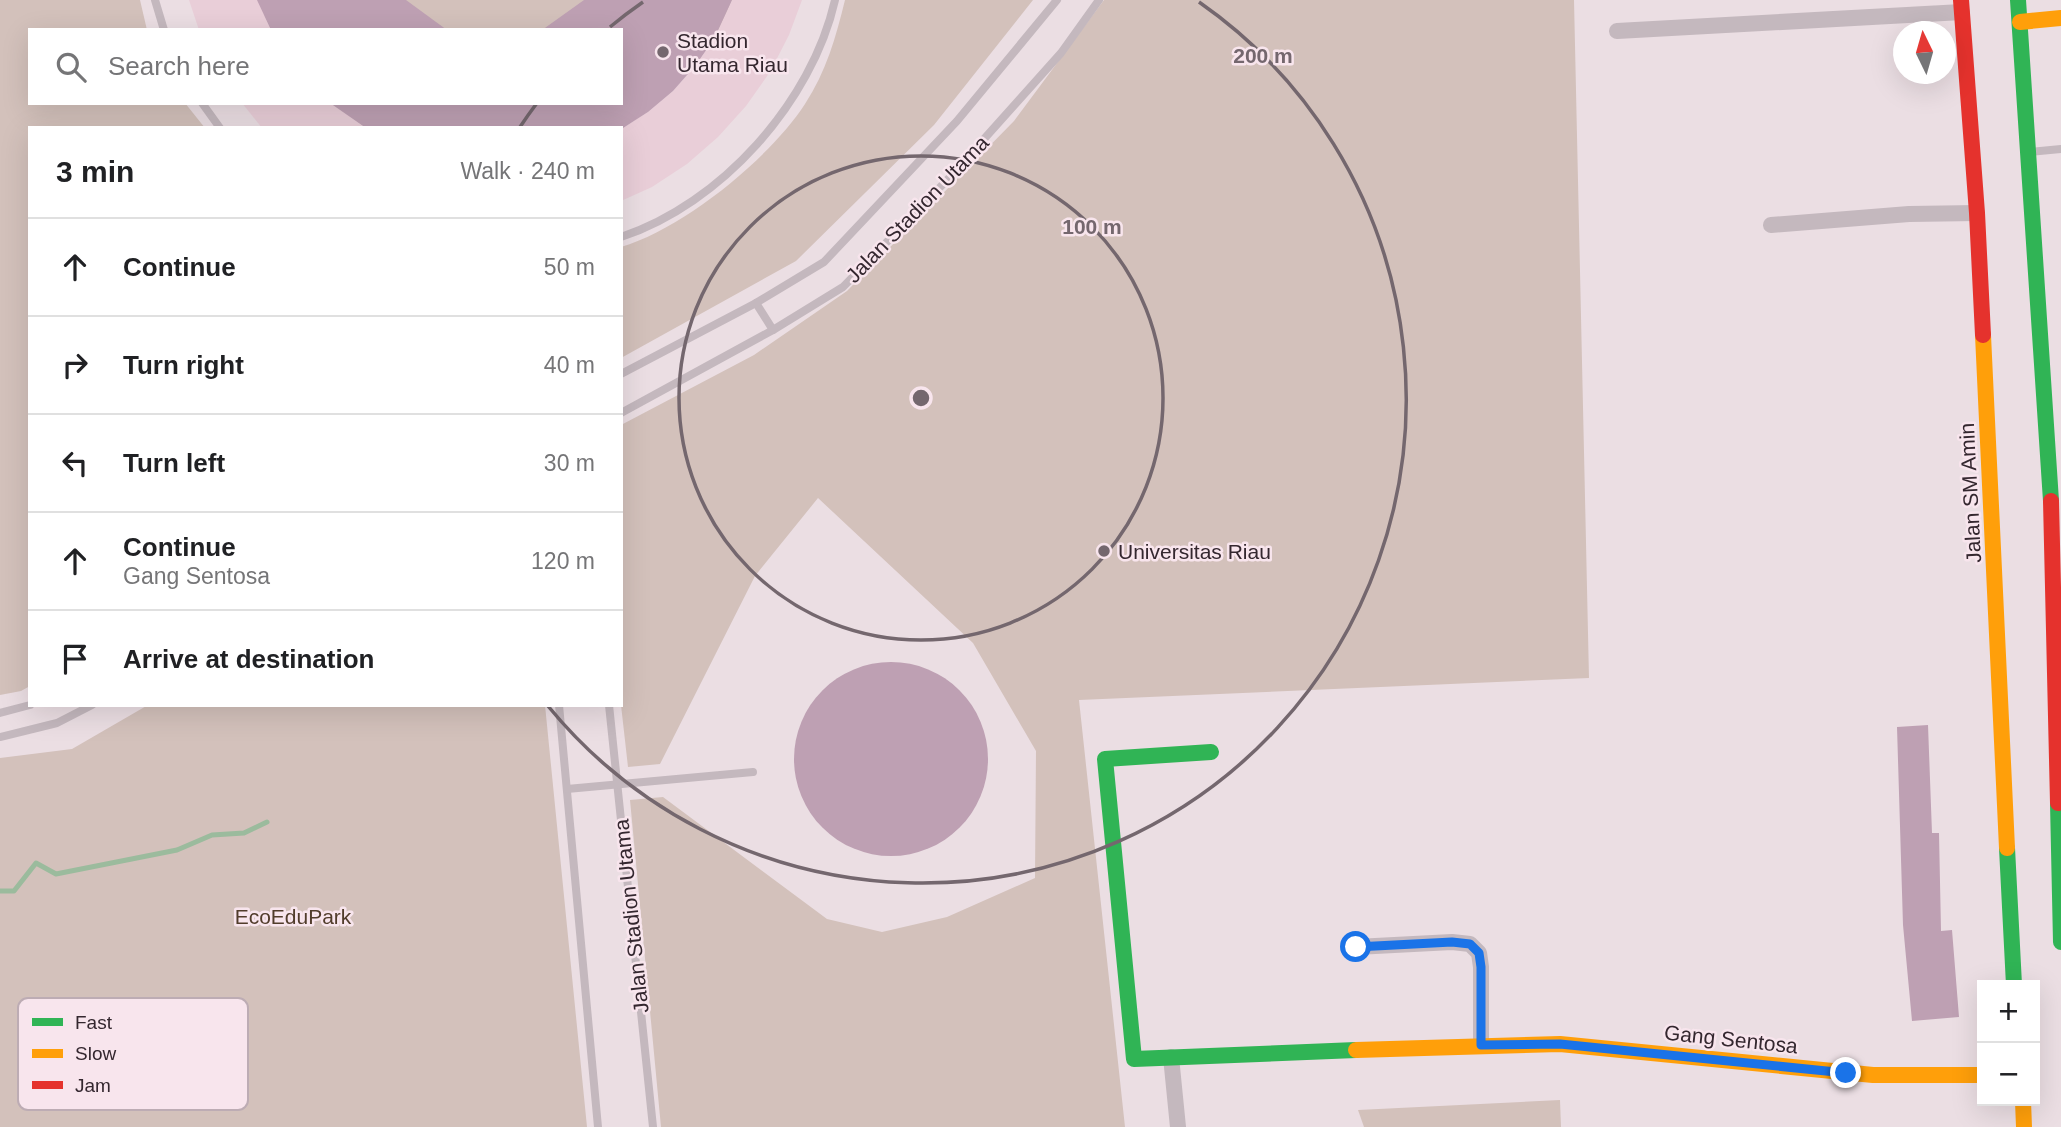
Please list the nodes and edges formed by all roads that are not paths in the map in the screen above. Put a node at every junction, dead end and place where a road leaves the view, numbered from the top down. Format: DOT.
graph roads {
  1 [pos="155,0"];
  2 [pos="835,0"];
  3 [pos="1057,0"];
  4 [pos="1099,0"];
  5 [pos="2018,0"];
  6 [pos="1962,6"];
  7 [pos="2061,18"];
  8 [pos="2020,22"];
  9 [pos="163,28"];
  10 [pos="1617,31"];
  11 [pos="203,105"];
  12 [pos="219,126"];
  13 [pos="2061,149"];
  14 [pos="2027,152"];
  15 [pos="1977,213"];
  16 [pos="1771,226"];
  17 [pos="623,236"];
  18 [pos="756,303"];
  19 [pos="773,330"];
  20 [pos="623,373"];
  21 [pos="623,413"];
  22 [pos="28,706"];
  23 [pos="88,707"];
  24 [pos="559,707"];
  25 [pos="609,707"];
  26 [pos="0,713"];
  27 [pos="0,737"];
  28 [pos="1211,751"];
  29 [pos="753,772"];
  30 [pos="617,785"];
  31 [pos="567,789"];
  32 [pos="2061,894"];
  33 [pos="2061,942"];
  34 [pos="1356,947"];
  35 [pos="2014,980"];
  36 [pos="1481,1045"];
  37 [pos="1171,1057"];
  38 [pos="1977,1075"];
  39 [pos="2023,1106"];
  40 [pos="598,1127"];
  41 [pos="653,1127"];
  42 [pos="1178,1127"];
  43 [pos="2024,1127"];
  1 -- 9 [label="lane"];
  2 -- 17 [label="lane"];
  3 -- 18 [label="lane, Jalan Stadion Utama"];
  4 -- 19 [label="lane, Jalan Stadion Utama"];
  5 -- 8 [label="main road"];
  6 -- 10 [label="street"];
  6 -- 15 [label="main road, Jalan SM Amin"];
  7 -- 8 [label="main road"];
  8 -- 14 [label="main road"];
  11 -- 12 [label="lane"];
  13 -- 14 [label="lane"];
  14 -- 32 [label="main road"];
  15 -- 16 [label="street"];
  15 -- 35 [label="main road, Jalan SM Amin"];
  18 -- 19 [label="lane"];
  18 -- 20 [label="lane, Jalan Stadion Utama"];
  19 -- 21 [label="lane, Jalan Stadion Utama"];
  22 -- 26 [label="lane"];
  23 -- 27 [label="lane"];
  24 -- 31 [label="lane"];
  25 -- 30 [label="lane, Jalan Stadion Utama"];
  28 -- 37 [label="main road, Gang Sentosa"];
  29 -- 30 [label="lane"];
  30 -- 31 [label="lane"];
  30 -- 41 [label="lane, Jalan Stadion Utama"];
  31 -- 40 [label="lane"];
  32 -- 33 [label="main road"];
  34 -- 36 [label="street"];
  36 -- 37 [label="main road, Gang Sentosa"];
  36 -- 38 [label="main road, Gang Sentosa"];
  37 -- 42 [label="street"];
  39 -- 43 [label="main road"];
}
